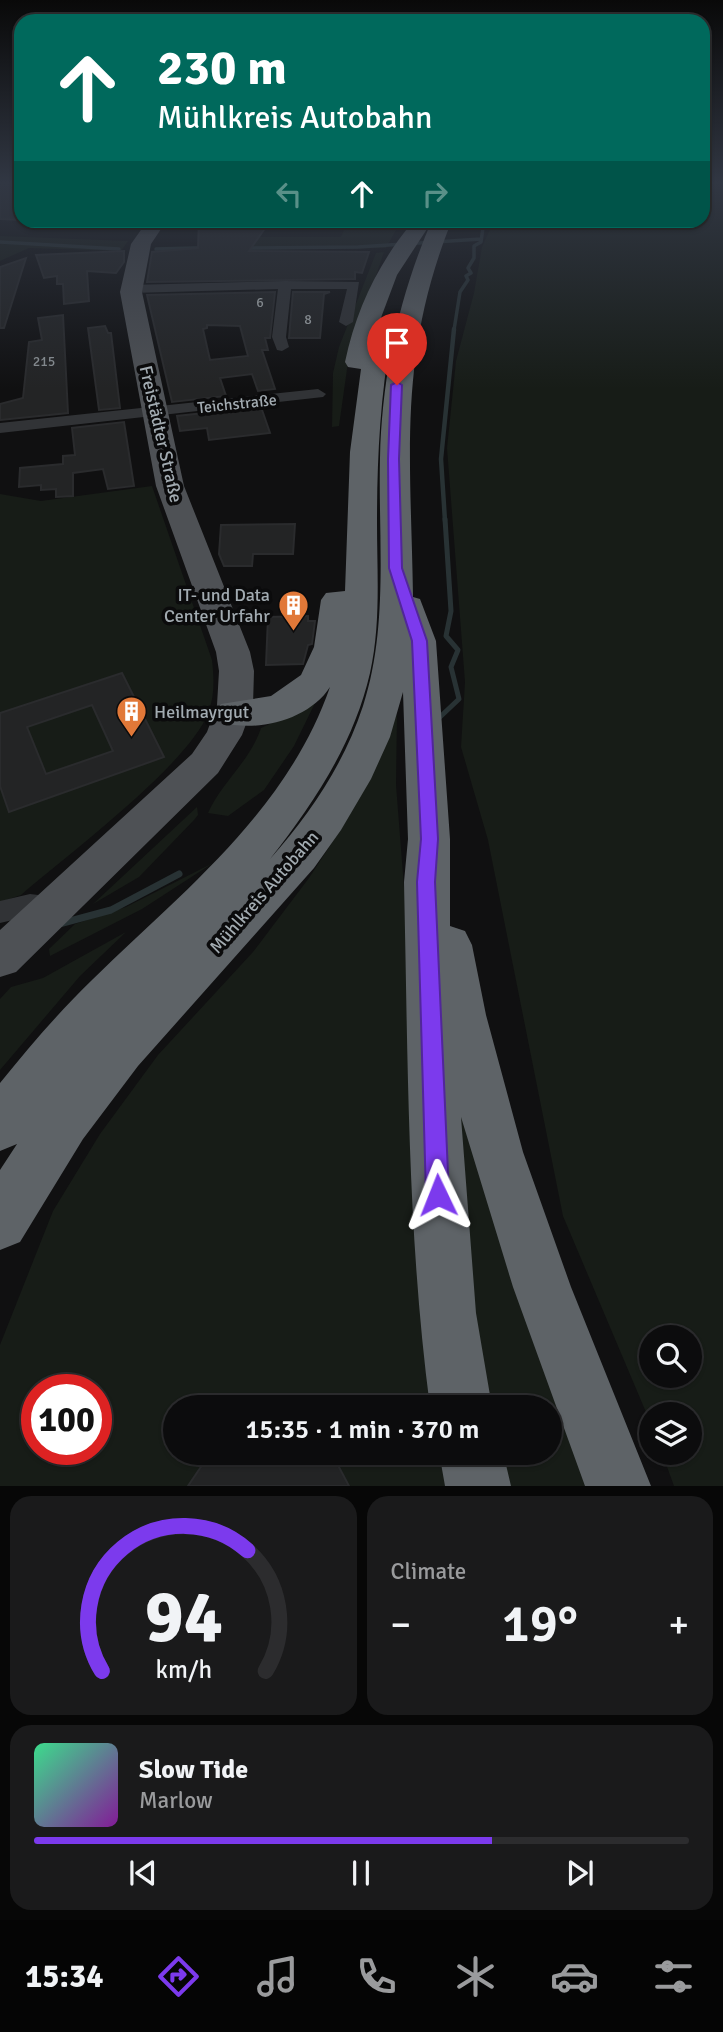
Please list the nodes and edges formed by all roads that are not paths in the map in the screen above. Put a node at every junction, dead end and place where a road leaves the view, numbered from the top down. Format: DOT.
graph roads {
  1 [pos="140,250"];
  2 [pos="408,250"];
  3 [pos="413,250"];
  4 [pos="417,250"];
  5 [pos="285,285"];
  6 [pos="131,289"];
  7 [pos="345,322"];
  8 [pos="282,347"];
  9 [pos="318,394"];
  10 [pos="156,412"];
  11 [pos="0,428"];
  12 [pos="396,568"];
  13 [pos="234,713"];
  14 [pos="429,839"];
  15 [pos="2,941"];
  16 [pos="0,1125"];
  17 [pos="0,1222"];
  18 [pos="459,1395"];
  19 [pos="474,1465"];
  20 [pos="478,1486"];
  21 [pos="618,1486"];
  1 -- 6 [label="main road, Freistädter Straße"];
  2 -- 13 [label="highway"];
  3 -- 16 [label="highway, Mühlkreis Autobahn"];
  4 -- 12 [label="highway, Mühlkreis Autobahn"];
  5 -- 6 [label="street"];
  5 -- 7 [label="street"];
  5 -- 8 [label="street"];
  6 -- 10 [label="main road, Freistädter Straße"];
  9 -- 10 [label="street, Teichstraße"];
  10 -- 11 [label="street"];
  10 -- 13 [label="main road, Freistädter Straße"];
  12 -- 14 [label="highway"];
  12 -- 17 [label="highway, Mühlkreis Autobahn"];
  13 -- 15 [label="main road, Freistädter Straße"];
  14 -- 18 [label="highway"];
  14 -- 21 [label="highway"];
  19 -- 20 [label="highway"];
}
